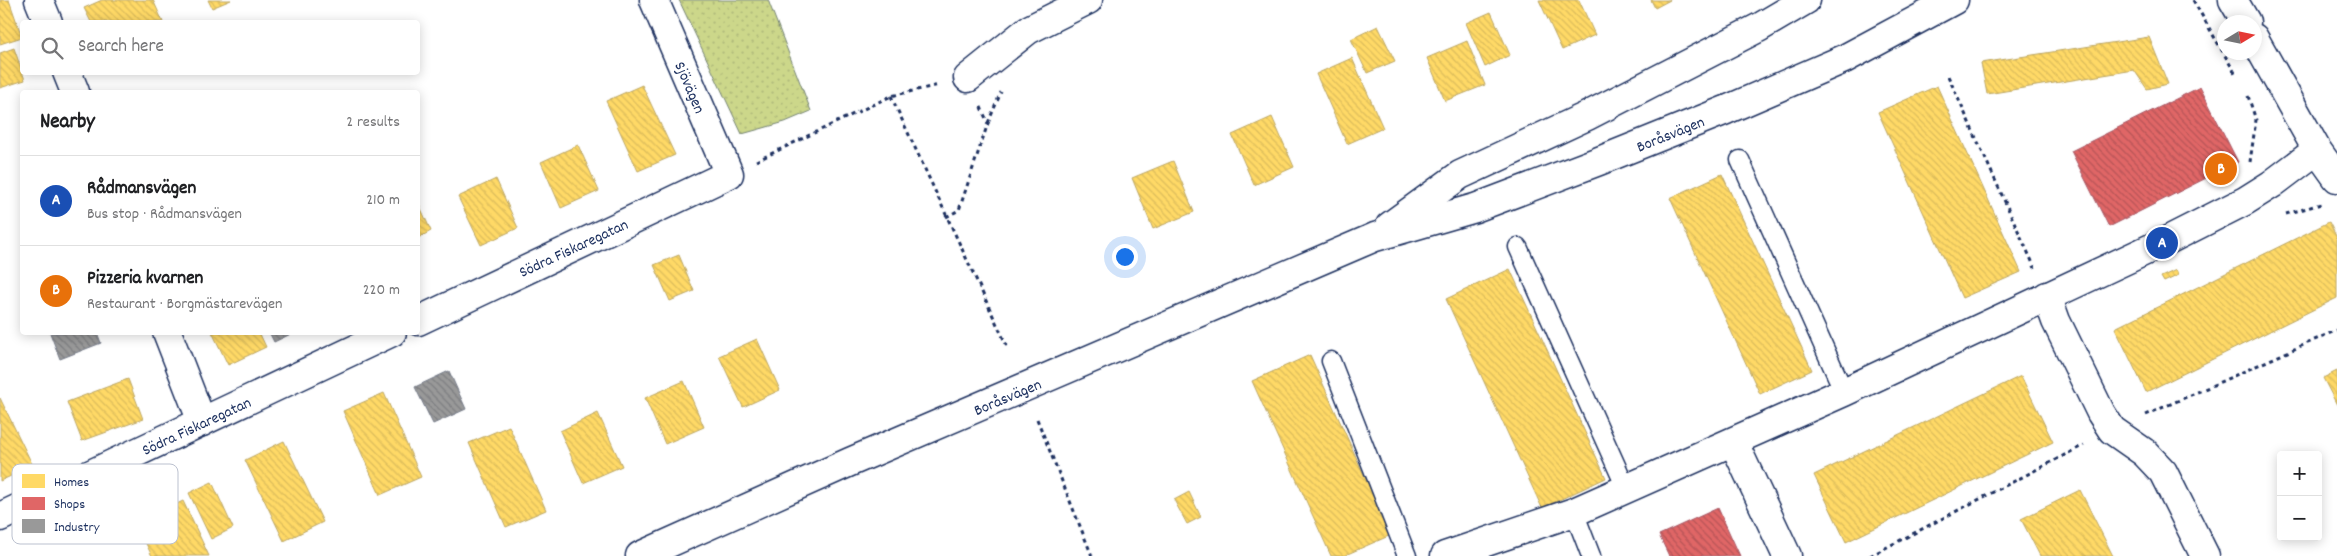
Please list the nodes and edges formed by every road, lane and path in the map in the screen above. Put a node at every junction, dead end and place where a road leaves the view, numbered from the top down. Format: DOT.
graph roads {
  1 [pos="39,0"];
  2 [pos="654,0"];
  3 [pos="1088,0"];
  4 [pos="1806,0"];
  5 [pos="1954,0"];
  6 [pos="2193,0"];
  7 [pos="2233,0"];
  8 [pos="2242,15"];
  9 [pos="47,20"];
  10 [pos="2262,52"];
  11 [pos="68,75"];
  12 [pos="1948,76"];
  13 [pos="968,78"];
  14 [pos="2239,81"];
  15 [pos="2244,89"];
  16 [pos="74,90"];
  17 [pos="891,96"];
  18 [pos="2317,150"];
  19 [pos="1740,160"];
  20 [pos="729,174"];
  21 [pos="2337,178"];
  22 [pos="2272,184"];
  23 [pos="2294,211"];
  24 [pos="946,217"];
  25 [pos="1374,238"];
  26 [pos="1518,247"];
  27 [pos="2043,286"];
  28 [pos="420,319"];
  29 [pos="2337,330"];
  30 [pos="169,335"];
  31 [pos="386,335"];
  32 [pos="1007,346"];
  33 [pos="1331,361"];
  34 [pos="1844,392"];
  35 [pos="1037,419"];
  36 [pos="202,422"];
  37 [pos="2112,430"];
  38 [pos="1734,443"];
  39 [pos="113,464"];
  40 [pos="1627,490"];
  41 [pos="12,511"];
  42 [pos="1574,512"];
  43 [pos="0,517"];
  44 [pos="640,556"];
  45 [pos="1092,556"];
  46 [pos="1407,556"];
  47 [pos="1445,556"];
  48 [pos="1591,556"];
  49 [pos="1787,556"];
  50 [pos="1870,556"];
  51 [pos="2204,556"];
  1 -- 9 [label="street"];
  2 -- 20 [label="street, Sjövägen"];
  3 -- 13 [label="street"];
  4 -- 25 [label="street, Boråsvägen"];
  5 -- 25 [label="street, Boråsvägen"];
  6 -- 14 [label="path"];
  7 -- 8 [label="street"];
  10 -- 18 [label="street"];
  11 -- 16 [label="street"];
  12 -- 27 [label="path"];
  13 -- 17 [label="path"];
  13 -- 24 [label="path"];
  15 -- 22 [label="path"];
  17 -- 20 [label="path"];
  17 -- 24 [label="path"];
  18 -- 21 [label="street"];
  18 -- 22 [label="street"];
  19 -- 34 [label="lane"];
  20 -- 28 [label="street, Södra Fiskaregatan"];
  22 -- 23 [label="path"];
  22 -- 27 [label="street"];
  24 -- 32 [label="path"];
  25 -- 44 [label="street, Boråsvägen"];
  26 -- 40 [label="lane"];
  27 -- 34 [label="street"];
  27 -- 37 [label="street"];
  29 -- 37 [label="path"];
  30 -- 36 [label="street"];
  31 -- 36 [label="street, Södra Fiskaregatan"];
  33 -- 46 [label="lane"];
  34 -- 38 [label="street"];
  35 -- 45 [label="path"];
  36 -- 39 [label="street, Södra Fiskaregatan"];
  37 -- 50 [label="path"];
  37 -- 51 [label="street"];
  38 -- 40 [label="street"];
  38 -- 49 [label="street"];
  40 -- 42 [label="street"];
  41 -- 43 [label="street, Södra Fiskaregatan"];
  42 -- 47 [label="street"];
  42 -- 48 [label="lane"];
}
